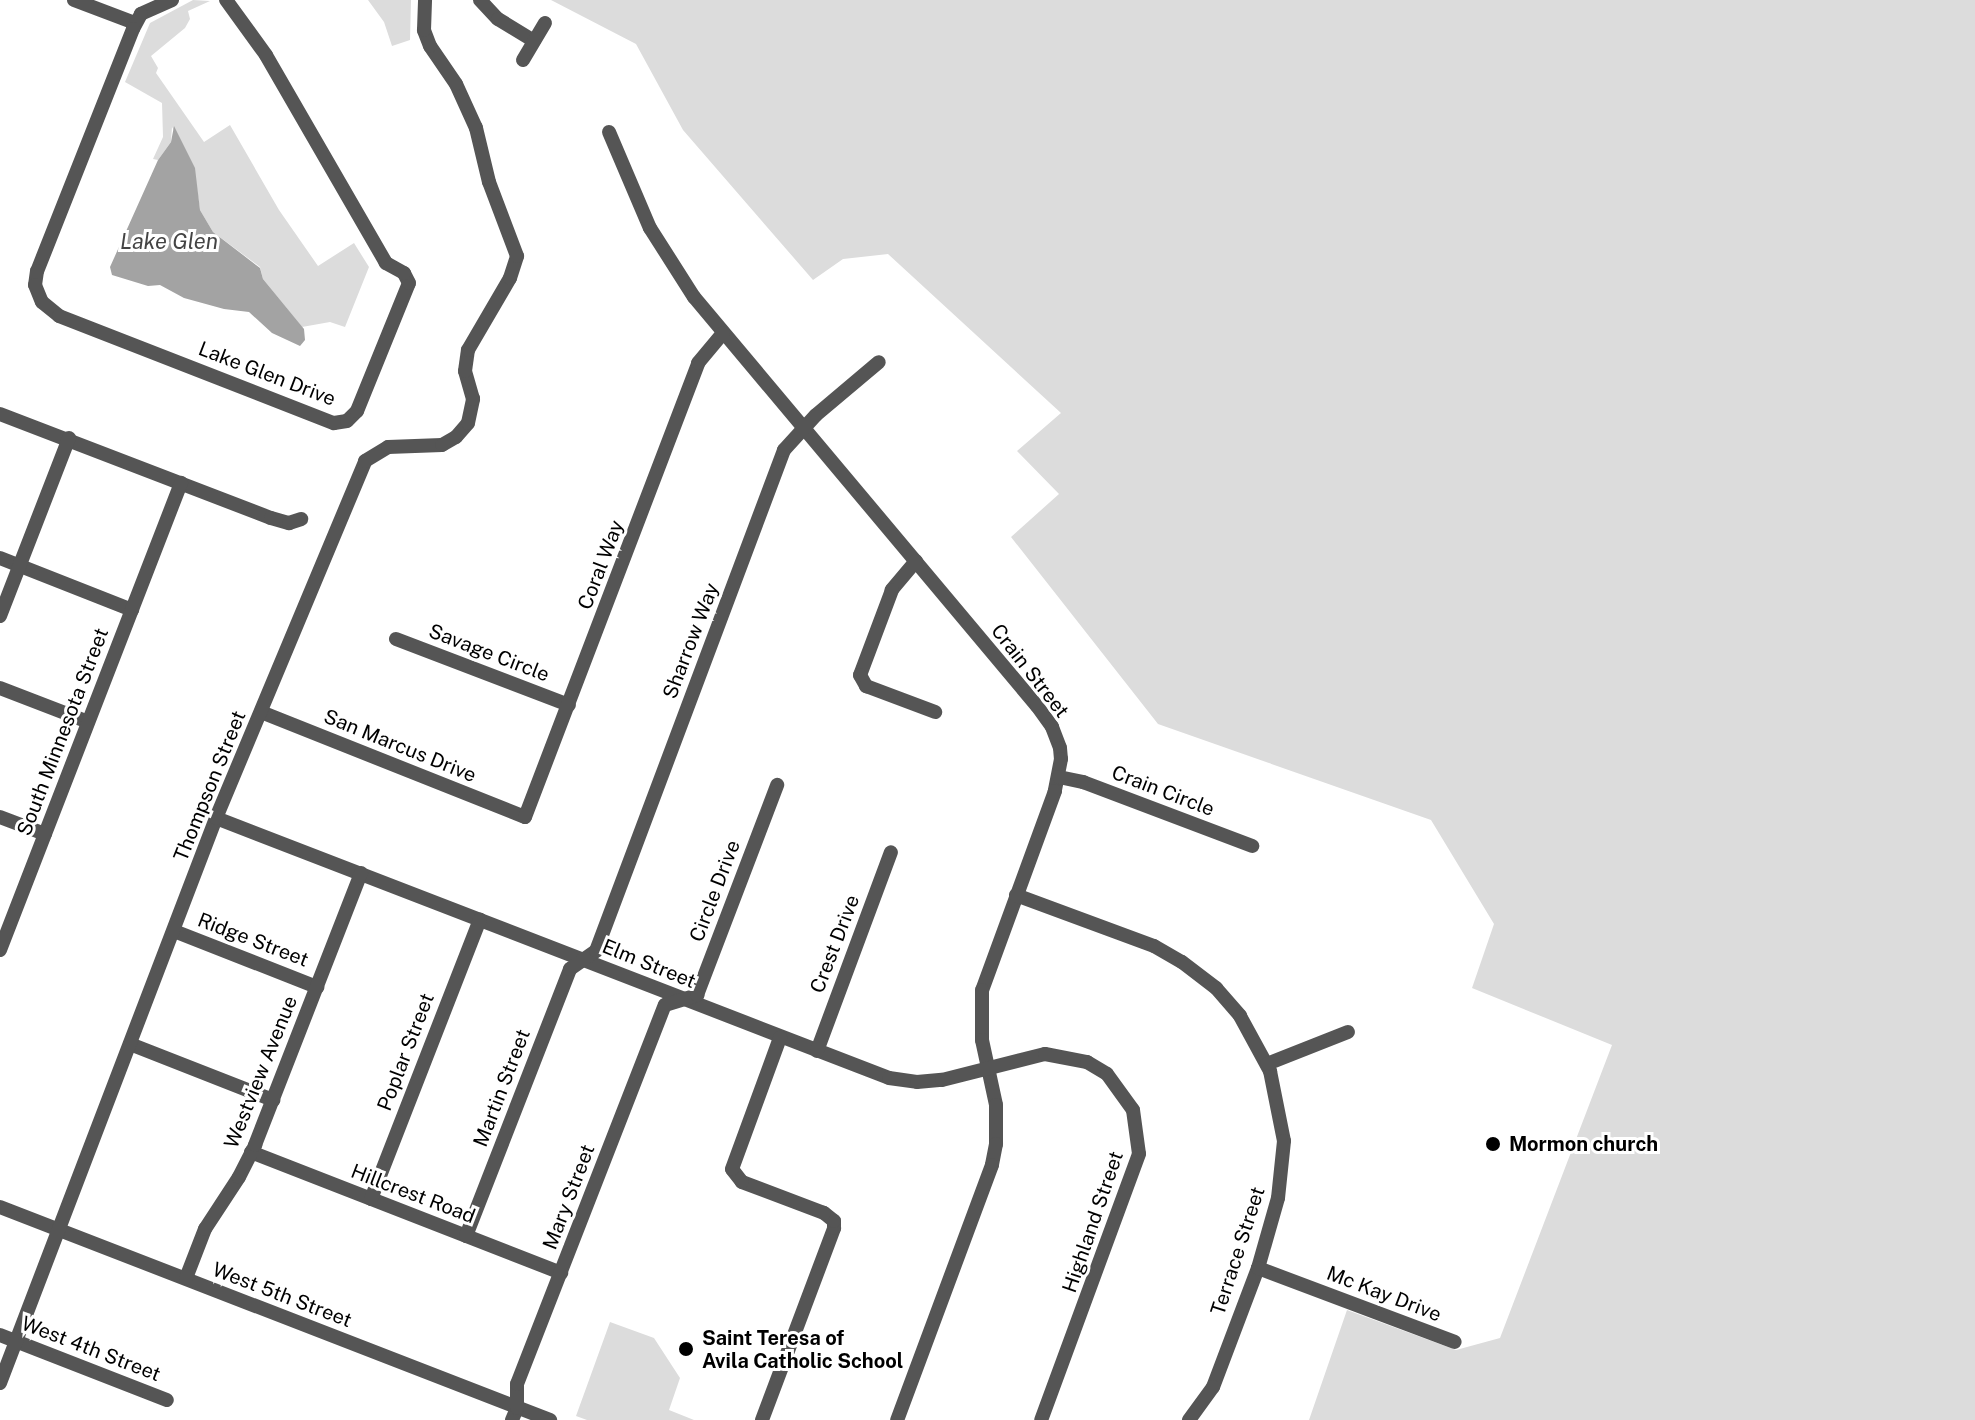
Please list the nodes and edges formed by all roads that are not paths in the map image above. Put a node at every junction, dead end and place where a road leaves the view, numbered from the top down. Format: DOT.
graph roads {
  1 [pos="74,0"];
  2 [pos="172,0"];
  3 [pos="226,0"];
  4 [pos="425,0"];
  5 [pos="480,0"];
  6 [pos="135,23"];
  7 [pos="545,23"];
  8 [pos="534,41"];
  9 [pos="523,60"];
  10 [pos="609,132"];
  11 [pos="723,333"];
  12 [pos="879,362"];
  13 [pos="0,414"];
  14 [pos="804,427"];
  15 [pos="69,438"];
  16 [pos="181,483"];
  17 [pos="301,519"];
  18 [pos="0,558"];
  19 [pos="916,561"];
  20 [pos="19,566"];
  21 [pos="132,610"];
  22 [pos="0,616"];
  23 [pos="396,639"];
  24 [pos="0,688"];
  25 [pos="569,705"];
  26 [pos="261,712"];
  27 [pos="935,712"];
  28 [pos="88,722"];
  29 [pos="1059,777"];
  30 [pos="777,785"];
  31 [pos="0,817"];
  32 [pos="525,817"];
  33 [pos="216,818"];
  34 [pos="45,834"];
  35 [pos="1252,846"];
  36 [pos="891,852"];
  37 [pos="361,873"];
  38 [pos="1016,895"];
  39 [pos="480,920"];
  40 [pos="174,931"];
  41 [pos="0,948"];
  42 [pos="582,959"];
  43 [pos="317,987"];
  44 [pos="681,999"];
  45 [pos="1348,1032"];
  46 [pos="780,1038"];
  47 [pos="130,1044"];
  48 [pos="817,1051"];
  49 [pos="1075,1058"];
  50 [pos="1267,1064"];
  51 [pos="989,1068"];
  52 [pos="273,1100"];
  53 [pos="251,1152"];
  54 [pos="371,1199"];
  55 [pos="0,1207"];
  56 [pos="61,1230"];
  57 [pos="466,1236"];
  58 [pos="1258,1268"];
  59 [pos="561,1273"];
  60 [pos="186,1278"];
  61 [pos="0,1335"];
  62 [pos="17,1342"];
  63 [pos="1455,1342"];
  64 [pos="0,1383"];
  65 [pos="167,1400"];
  66 [pos="514,1414"];
  67 [pos="898,1417"];
  68 [pos="550,1420"];
  69 [pos="762,1420"];
  70 [pos="915,1420"];
  71 [pos="1041,1420"];
  72 [pos="1189,1420"];
  1 -- 6 [label="street"];
  2 -- 6 [label="street"];
  3 -- 6 [label="street, Lake Glen Drive"];
  4 -- 26 [label="street, Thompson Street"];
  5 -- 8 [label="street"];
  7 -- 8 [label="street"];
  8 -- 9 [label="street"];
  10 -- 11 [label="street, Crain Street"];
  11 -- 14 [label="street, Crain Street"];
  11 -- 25 [label="street, Coral Way"];
  12 -- 14 [label="street, Sharrow Way"];
  13 -- 15 [label="street"];
  14 -- 19 [label="street, Crain Street"];
  14 -- 42 [label="street, Sharrow Way"];
  15 -- 16 [label="street"];
  15 -- 20 [label="street"];
  16 -- 17 [label="street"];
  16 -- 21 [label="street, South Minnesota Street"];
  18 -- 20 [label="street"];
  19 -- 27 [label="street"];
  19 -- 29 [label="street, Crain Street"];
  20 -- 21 [label="street"];
  20 -- 22 [label="street"];
  21 -- 28 [label="street, South Minnesota Street"];
  23 -- 25 [label="street, Savage Circle"];
  24 -- 28 [label="street"];
  25 -- 32 [label="street, Coral Way"];
  26 -- 32 [label="street, San Marcus Drive"];
  26 -- 33 [label="street, Thompson Street"];
  28 -- 34 [label="street, South Minnesota Street"];
  29 -- 35 [label="street, Crain Circle"];
  29 -- 38 [label="street, Crain Street"];
  30 -- 44 [label="street, Circle Drive"];
  31 -- 34 [label="street"];
  33 -- 37 [label="street, Elm Street"];
  33 -- 40 [label="street, Thompson Street"];
  34 -- 41 [label="street, South Minnesota Street"];
  36 -- 48 [label="street, Crest Drive"];
  37 -- 39 [label="street, Elm Street"];
  37 -- 43 [label="street, Westview Avenue"];
  38 -- 50 [label="street, Terrace Street"];
  38 -- 51 [label="street, Crain Street"];
  39 -- 42 [label="street, Elm Street"];
  39 -- 54 [label="street, Poplar Street"];
  40 -- 43 [label="street, Ridge Street"];
  40 -- 47 [label="street, Thompson Street"];
  42 -- 44 [label="street, Elm Street"];
  42 -- 57 [label="street, Martin Street"];
  43 -- 52 [label="street, Westview Avenue"];
  44 -- 46 [label="street, Elm Street"];
  44 -- 59 [label="street, Mary Street"];
  45 -- 50 [label="street"];
  46 -- 48 [label="street, Elm Street"];
  46 -- 69 [label="street"];
  47 -- 52 [label="street"];
  47 -- 56 [label="street, Thompson Street"];
  48 -- 51 [label="street, Elm Street"];
  49 -- 51 [label="street, Elm Street"];
  49 -- 71 [label="street, Highland Street"];
  50 -- 58 [label="street, Terrace Street"];
  51 -- 67 [label="street, Crain Street"];
  52 -- 53 [label="street, Westview Avenue"];
  53 -- 54 [label="street, Hillcrest Road"];
  53 -- 60 [label="street, Westview Avenue"];
  54 -- 57 [label="street, Hillcrest Road"];
  55 -- 56 [label="street, West 5th Street"];
  56 -- 60 [label="street, West 5th Street"];
  56 -- 62 [label="street, Thompson Street"];
  57 -- 59 [label="street, Hillcrest Road"];
  58 -- 63 [label="street, Mc Kay Drive"];
  58 -- 72 [label="street, Terrace Street"];
  59 -- 66 [label="street, Mary Street"];
  60 -- 66 [label="street, West 5th Street"];
  61 -- 62 [label="street, West 4th Street"];
  62 -- 64 [label="street, Thompson Street"];
  62 -- 65 [label="street, West 4th Street"];
  66 -- 68 [label="street, West 5th Street"];
  67 -- 70 [label="street"];
}
